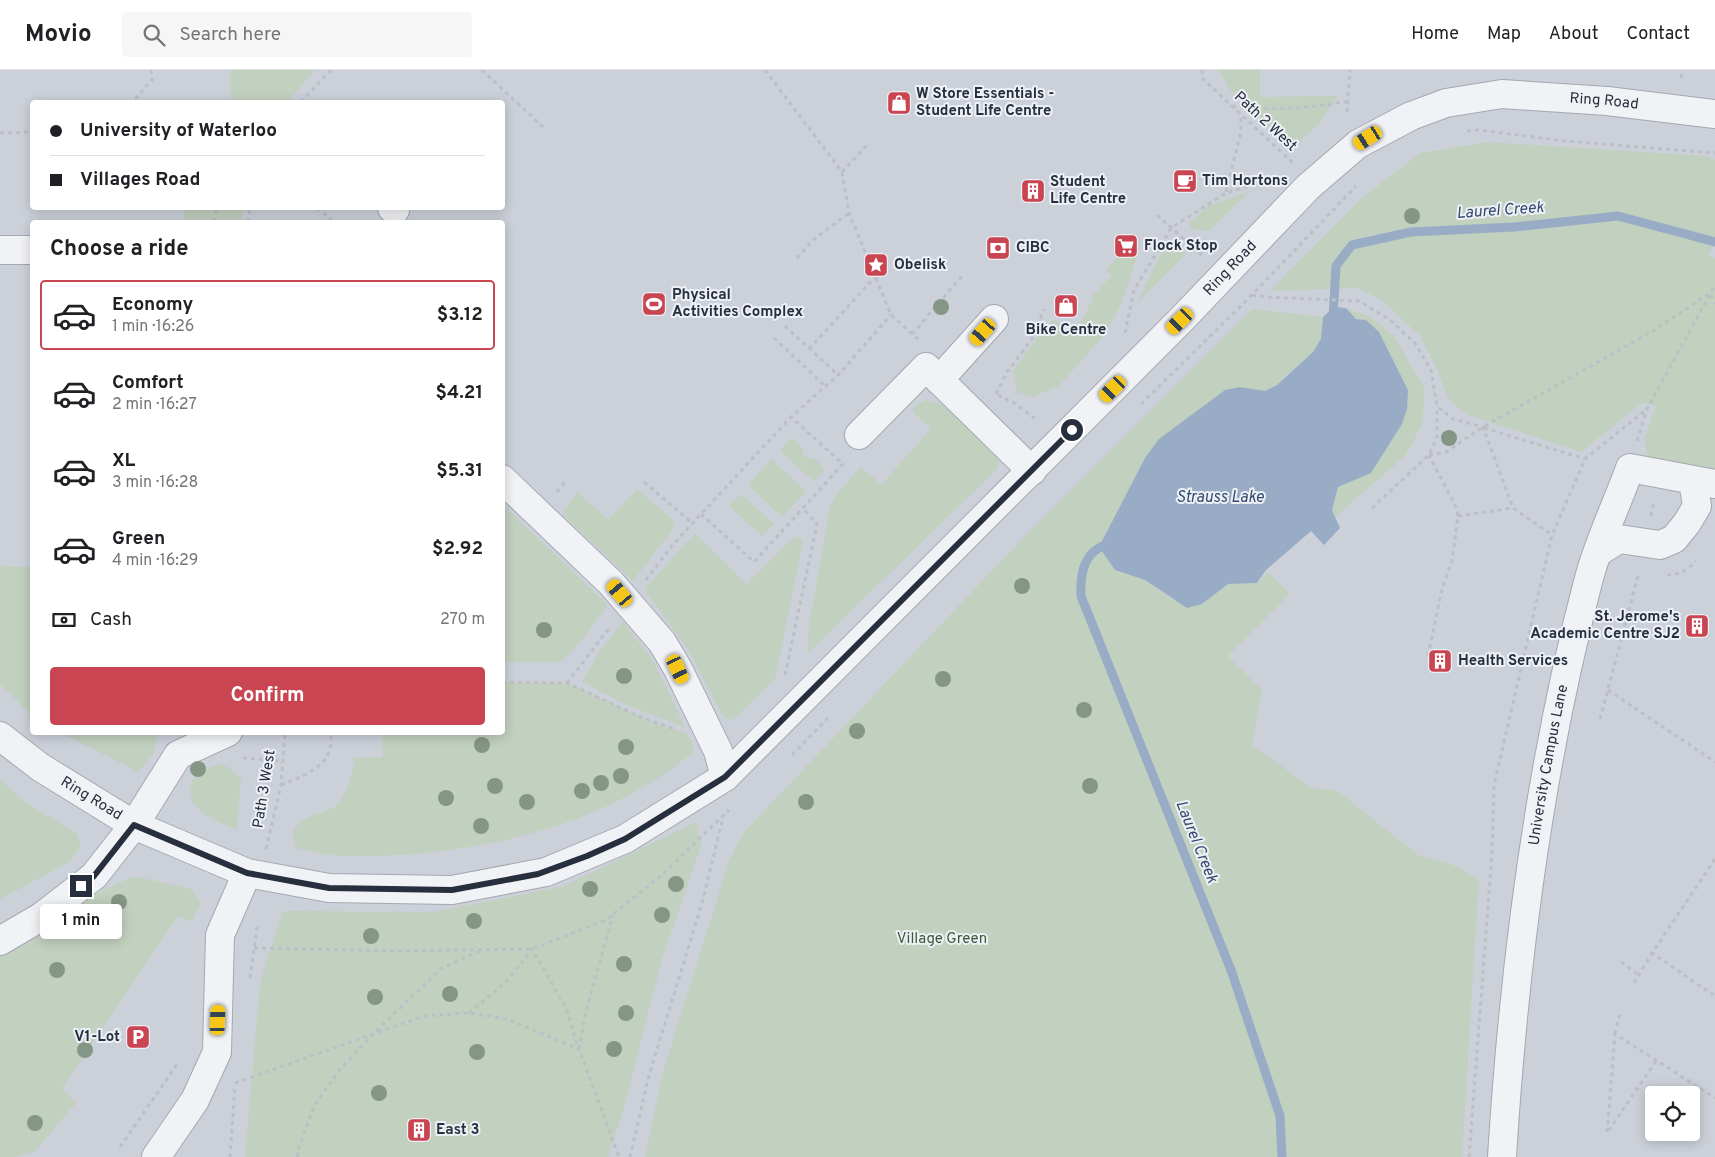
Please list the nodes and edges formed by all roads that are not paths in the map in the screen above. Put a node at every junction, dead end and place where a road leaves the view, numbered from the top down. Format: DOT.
graph roads {
  1 [pos="1715,114"];
  2 [pos="0,250"];
  3 [pos="30,250"];
  4 [pos="994,319"];
  5 [pos="939,380"];
  6 [pos="860,435"];
  7 [pos="1032,471"];
  8 [pos="505,482"];
  9 [pos="1704,482"];
  10 [pos="1598,552"];
  11 [pos="216,735"];
  12 [pos="0,736"];
  13 [pos="180,744"];
  14 [pos="725,777"];
  15 [pos="134,825"];
  16 [pos="247,873"];
  17 [pos="0,940"];
  18 [pos="156,1157"];
  19 [pos="1502,1157"];
  1 -- 7 [label="street, Ring Road"];
  2 -- 3 [label="street"];
  4 -- 5 [label="street"];
  5 -- 6 [label="street"];
  5 -- 7 [label="street"];
  7 -- 14 [label="street, Ring Road"];
  8 -- 14 [label="street"];
  9 -- 10 [label="street"];
  9 -- 10 [label="street, University Campus Lane"];
  10 -- 19 [label="street, University Campus Lane"];
  11 -- 13 [label="street"];
  12 -- 15 [label="street, Ring Road"];
  13 -- 15 [label="street"];
  14 -- 16 [label="street, Ring Road"];
  15 -- 16 [label="street, Ring Road"];
  15 -- 17 [label="street"];
  16 -- 18 [label="street"];
}
